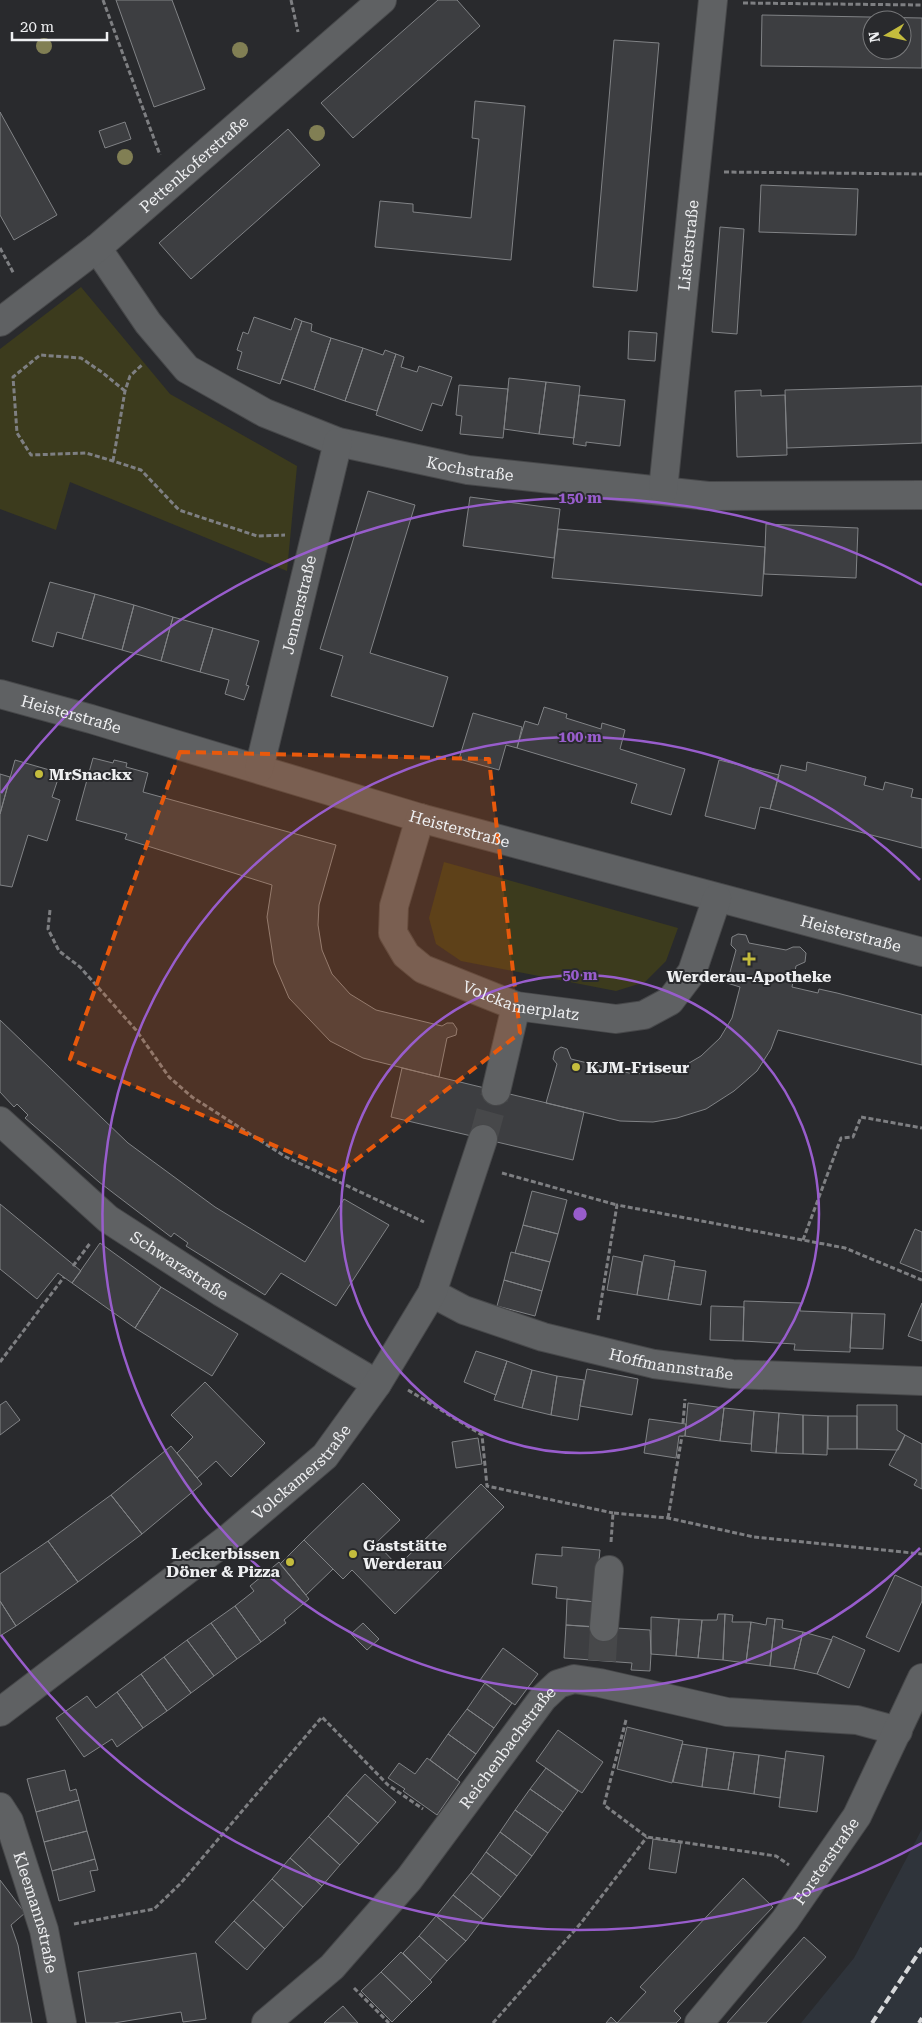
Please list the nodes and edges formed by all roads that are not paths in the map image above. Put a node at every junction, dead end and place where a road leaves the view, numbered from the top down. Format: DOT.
graph roads {
  1 [pos="382,0"];
  2 [pos="713,1"];
  3 [pos="96,248"];
  4 [pos="0,322"];
  5 [pos="338,442"];
  6 [pos="663,490"];
  7 [pos="922,495"];
  8 [pos="0,694"];
  9 [pos="259,769"];
  10 [pos="420,818"];
  11 [pos="717,898"];
  12 [pos="922,952"];
  13 [pos="516,1006"];
  14 [pos="496,1091"];
  15 [pos="0,1121"];
  16 [pos="483,1139"];
  17 [pos="432,1294"];
  18 [pos="380,1380"];
  19 [pos="922,1381"];
  20 [pos="609,1570"];
  21 [pos="604,1627"];
  22 [pos="922,1678"];
  23 [pos="0,1712"];
  24 [pos="898,1731"];
  25 [pos="0,1807"];
  26 [pos="62,2023"];
  27 [pos="266,2023"];
  28 [pos="700,2023"];
  1 -- 3 [label="street, Pettenkoferstraße"];
  2 -- 6 [label="street, Listerstraße"];
  3 -- 4 [label="street, Pettenkoferstraße"];
  3 -- 5 [label="street, Kochstraße"];
  5 -- 6 [label="street, Kochstraße"];
  5 -- 9 [label="street, Jennerstraße"];
  6 -- 7 [label="street, Kochstraße"];
  8 -- 9 [label="street, Heisterstraße"];
  9 -- 10 [label="street, Heisterstraße"];
  10 -- 11 [label="street, Heisterstraße"];
  10 -- 13 [label="street, Volckamerplatz"];
  11 -- 12 [label="street, Heisterstraße"];
  11 -- 13 [label="street, Volckamerplatz"];
  13 -- 14 [label="street"];
  15 -- 18 [label="street, Schwarzstraße"];
  16 -- 17 [label="street, Volckamerstraße"];
  17 -- 18 [label="street, Volckamerstraße"];
  17 -- 19 [label="street, Hoffmannstraße"];
  18 -- 23 [label="street, Volckamerstraße"];
  20 -- 21 [label="street"];
  22 -- 24 [label="street, Forsterstraße"];
  24 -- 27 [label="street, Reichenbachstraße"];
  24 -- 28 [label="street, Forsterstraße"];
  25 -- 26 [label="street, Kleemannstraße"];
}
